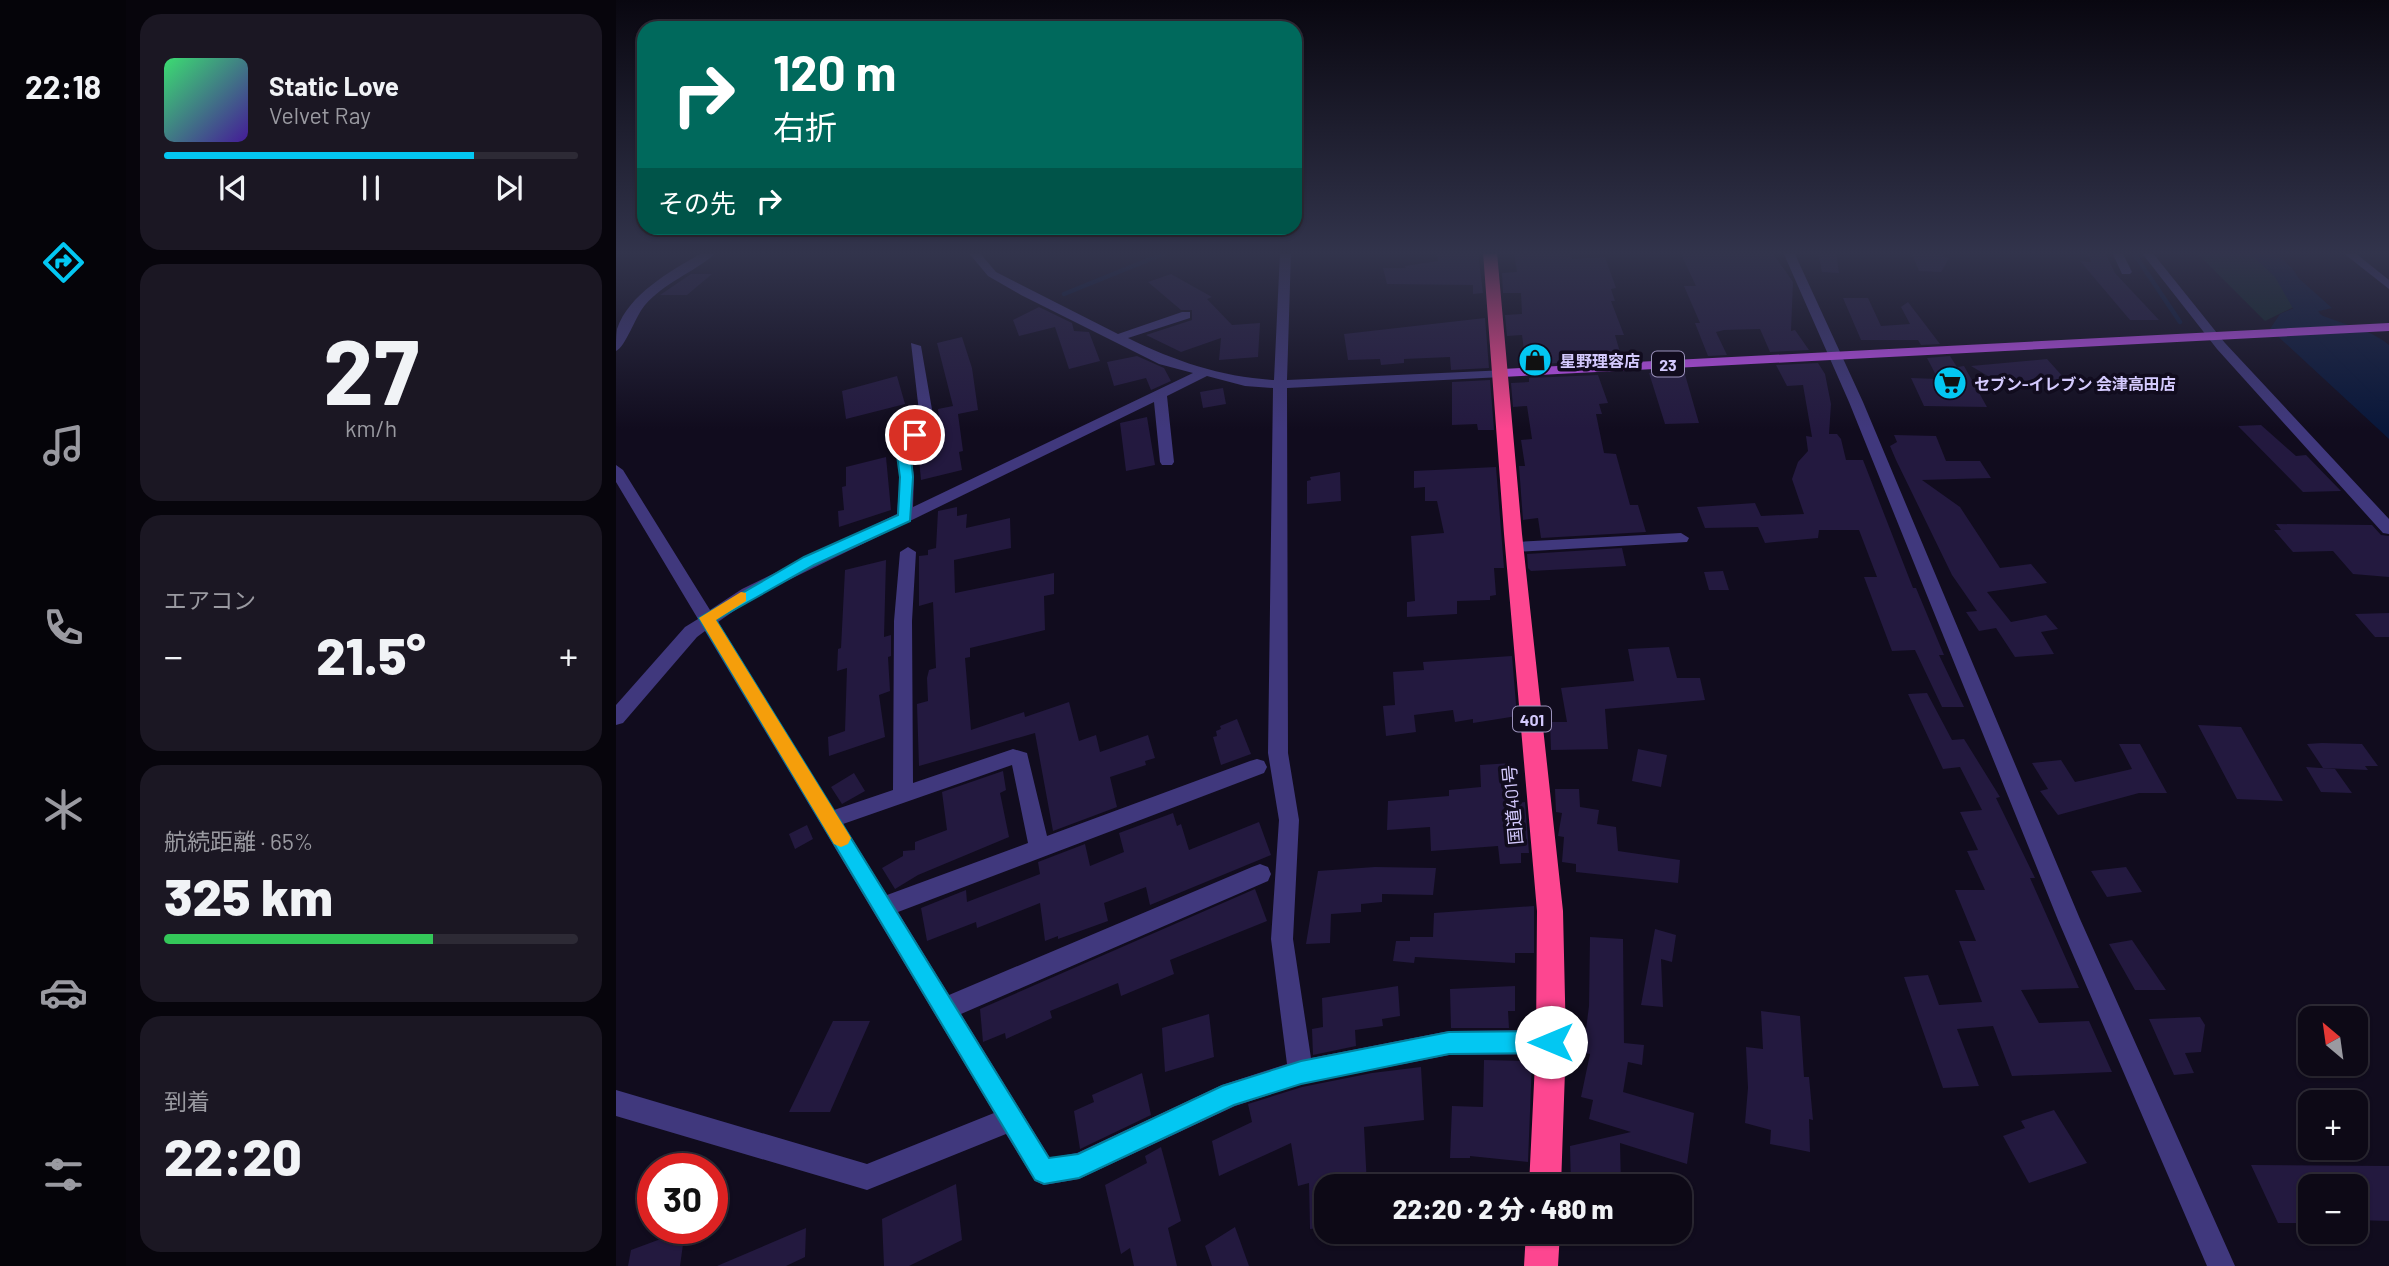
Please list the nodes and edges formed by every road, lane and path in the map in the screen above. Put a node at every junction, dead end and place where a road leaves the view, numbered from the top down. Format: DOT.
graph roads {
  1 [pos="632,311"];
  2 [pos="1064,311"];
  3 [pos="1283,311"];
  4 [pos="1496,311"];
  5 [pos="1814,311"];
  6 [pos="2193,311"];
  7 [pos="1185,315"];
  8 [pos="2389,327"];
  9 [pos="1117,338"];
  10 [pos="2215,338"];
  11 [pos="915,346"];
  12 [pos="616,347"];
  13 [pos="1833,355"];
  14 [pos="1207,371"];
  15 [pos="1502,373"];
  16 [pos="1280,384"];
  17 [pos="1160,396"];
  18 [pos="1167,462"];
  19 [pos="616,470"];
  20 [pos="905,518"];
  21 [pos="2389,529"];
  22 [pos="1681,538"];
  23 [pos="1514,547"];
  24 [pos="908,552"];
  25 [pos="707,618"];
  26 [pos="616,718"];
  27 [pos="1257,767"];
  28 [pos="903,795"];
  29 [pos="830,820"];
  30 [pos="1039,848"];
  31 [pos="1260,874"];
  32 [pos="883,907"];
  33 [pos="944,1009"];
  34 [pos="1551,1042"];
  35 [pos="1301,1072"];
  36 [pos="616,1103"];
  37 [pos="1013,1118"];
  38 [pos="1546,1174"];
  39 [pos="1542,1244"];
  40 [pos="1541,1266"];
  41 [pos="2221,1266"];
  1 -- 12 [label="street"];
  2 -- 9 [label="street"];
  3 -- 16 [label="street"];
  4 -- 15 [label="highway, 国道401号 / 401"];
  5 -- 13 [label="street"];
  6 -- 10 [label="street"];
  7 -- 9 [label="street"];
  8 -- 10 [label="main road, 23"];
  9 -- 14 [label="street"];
  10 -- 13 [label="main road, 23"];
  10 -- 21 [label="street"];
  11 -- 20 [label="street"];
  13 -- 15 [label="main road, 23"];
  13 -- 41 [label="street"];
  14 -- 16 [label="street"];
  14 -- 17 [label="street"];
  15 -- 16 [label="street"];
  15 -- 23 [label="highway, 国道401号 / 401"];
  16 -- 35 [label="street"];
  17 -- 18 [label="street"];
  17 -- 20 [label="street"];
  19 -- 25 [label="street"];
  20 -- 25 [label="street"];
  22 -- 23 [label="street"];
  23 -- 34 [label="highway, 国道401号 / 401"];
  24 -- 28 [label="street"];
  25 -- 26 [label="street"];
  25 -- 29 [label="street"];
  27 -- 30 [label="street"];
  28 -- 29 [label="street"];
  28 -- 30 [label="street"];
  29 -- 32 [label="street"];
  30 -- 32 [label="street"];
  31 -- 33 [label="street"];
  32 -- 33 [label="street"];
  33 -- 37 [label="street"];
  34 -- 35 [label="street"];
  34 -- 38 [label="highway, 国道401号 / 401"];
  35 -- 37 [label="street"];
  36 -- 37 [label="street"];
  39 -- 40 [label="highway"];
}
